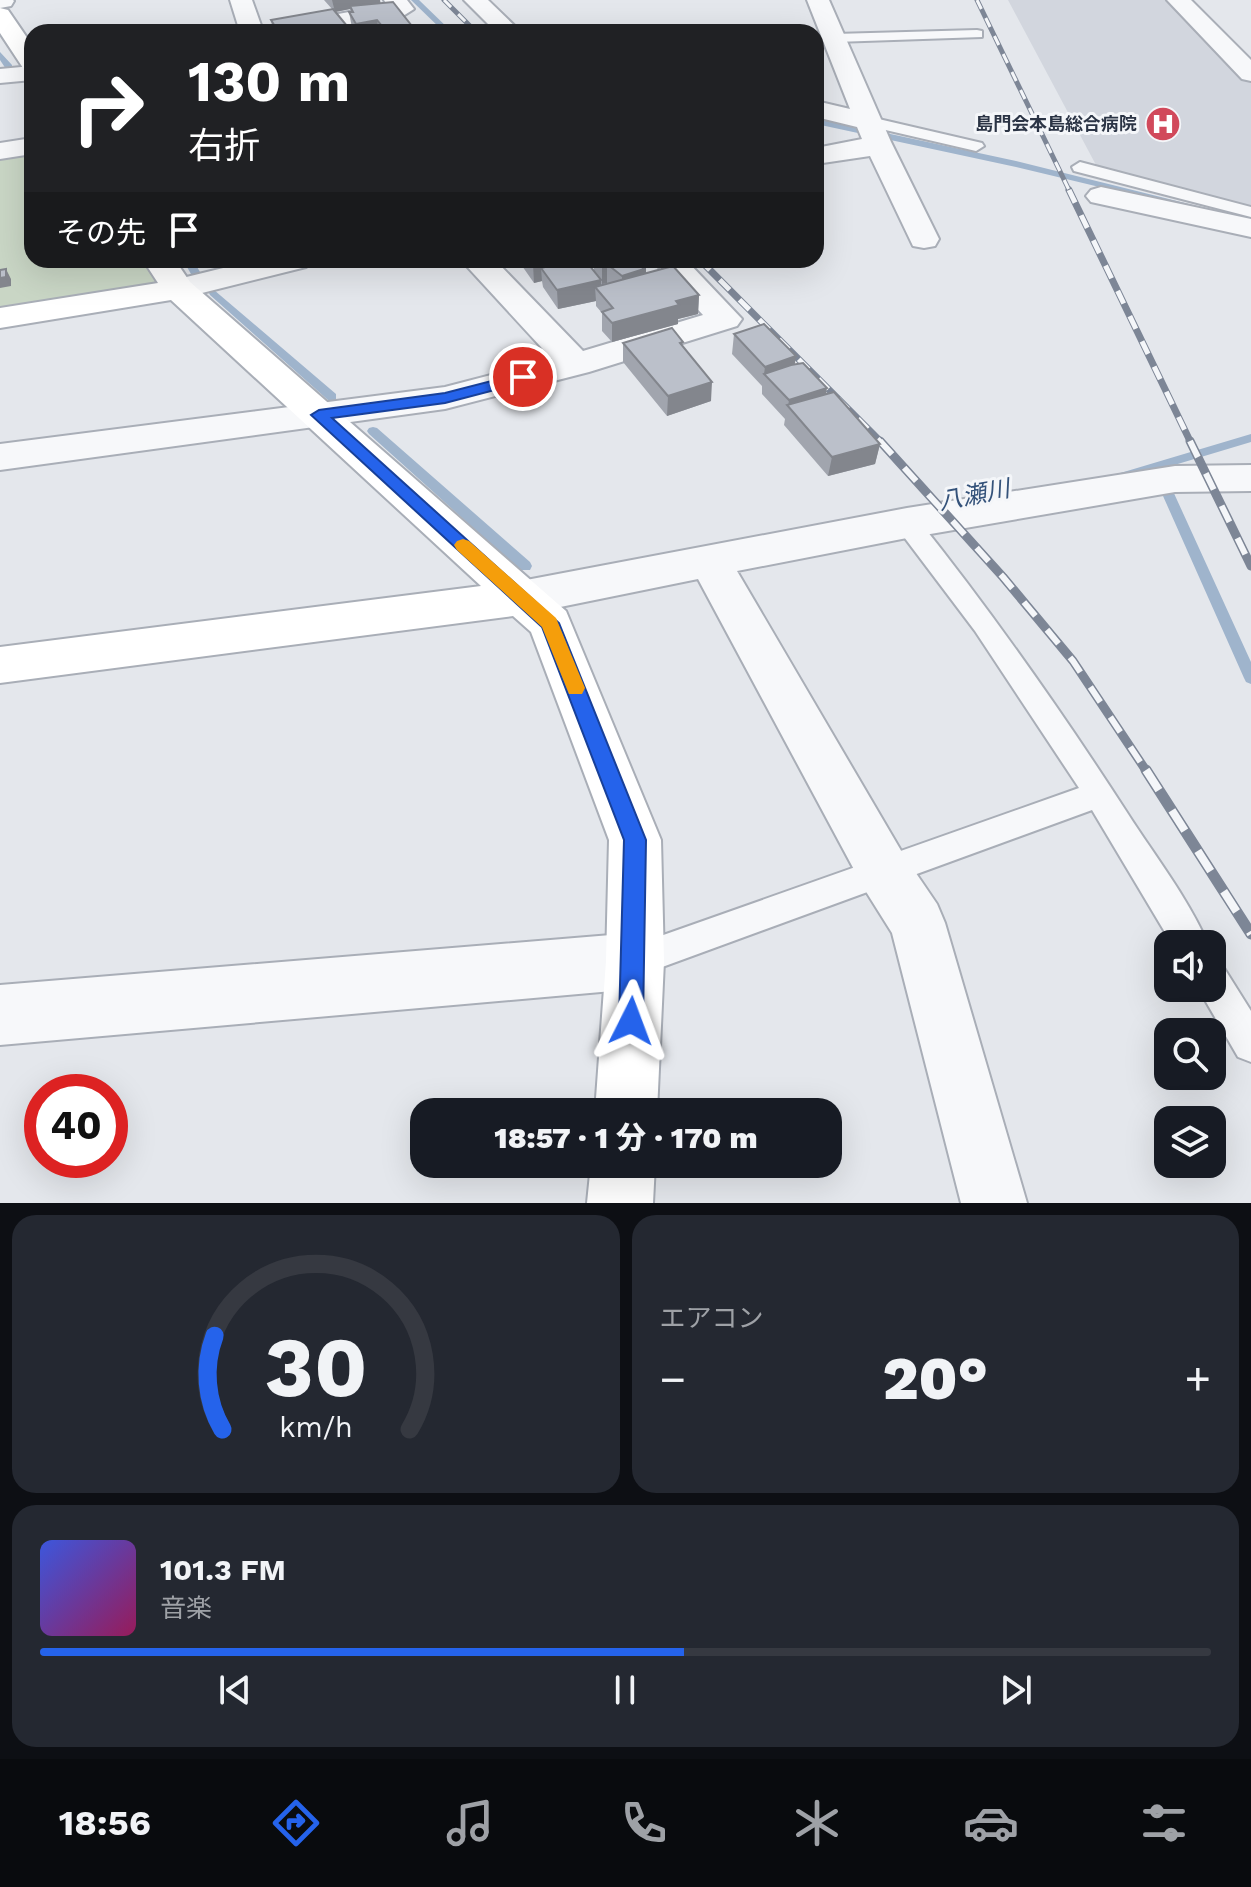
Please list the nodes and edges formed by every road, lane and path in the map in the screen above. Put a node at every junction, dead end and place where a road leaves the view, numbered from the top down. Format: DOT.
graph roads {
  1 [pos="2,0"];
  2 [pos="241,0"];
  3 [pos="475,0"];
  4 [pos="818,0"];
  5 [pos="1178,0"];
  6 [pos="0,7"];
  7 [pos="404,10"];
  8 [pos="0,15"];
  9 [pos="249,24"];
  10 [pos="319,24"];
  11 [pos="500,24"];
  12 [pos="822,24"];
  13 [pos="977,34"];
  14 [pos="825,38"];
  15 [pos="24,51"];
  16 [pos="24,74"];
  17 [pos="1251,74"];
  18 [pos="0,76"];
  19 [pos="824,112"];
  20 [pos="873,132"];
  21 [pos="976,146"];
  22 [pos="24,147"];
  23 [pos="0,151"];
  24 [pos="824,155"];
  25 [pos="1080,167"];
  26 [pos="1101,196"];
  27 [pos="1251,212"];
  28 [pos="1251,228"];
  29 [pos="924,239"];
  30 [pos="222,268"];
  31 [pos="485,268"];
  32 [pos="676,268"];
  33 [pos="168,274"];
  34 [pos="0,318"];
  35 [pos="576,364"];
  36 [pos="319,415"];
  37 [pos="0,457"];
  38 [pos="1251,478"];
  39 [pos="914,532"];
  40 [pos="710,562"];
  41 [pos="521,598"];
  42 [pos="0,665"];
  43 [pos="1100,794"];
  44 [pos="884,872"];
  45 [pos="1183,930"];
  46 [pos="635,961"];
  47 [pos="1225,1002"];
  48 [pos="0,1015"];
  49 [pos="1251,1044"];
  50 [pos="627,1098"];
  51 [pos="622,1178"];
  52 [pos="620,1203"];
  53 [pos="994,1203"];
  1 -- 6 [label="street"];
  2 -- 9 [label="street"];
  3 -- 11 [label="street"];
  4 -- 12 [label="street"];
  5 -- 17 [label="street"];
  7 -- 10 [label="street"];
  8 -- 15 [label="street"];
  13 -- 14 [label="lane"];
  14 -- 20 [label="street"];
  16 -- 18 [label="street"];
  19 -- 20 [label="street"];
  20 -- 21 [label="lane"];
  20 -- 24 [label="street"];
  20 -- 29 [label="street"];
  22 -- 23 [label="street"];
  25 -- 27 [label="lane"];
  26 -- 28 [label="street"];
  30 -- 33 [label="street"];
  31 -- 35 [label="street"];
  32 -- 35 [label="street"];
  33 -- 34 [label="street"];
  33 -- 36 [label="street"];
  35 -- 36 [label="street"];
  36 -- 37 [label="street"];
  36 -- 41 [label="street"];
  38 -- 39 [label="street"];
  39 -- 40 [label="street"];
  39 -- 43 [label="lane"];
  40 -- 41 [label="street"];
  40 -- 44 [label="street"];
  41 -- 42 [label="street"];
  41 -- 46 [label="street"];
  43 -- 44 [label="lane"];
  43 -- 45 [label="lane"];
  44 -- 46 [label="lane"];
  44 -- 53 [label="street"];
  46 -- 48 [label="street"];
  46 -- 50 [label="street"];
  47 -- 49 [label="lane"];
  51 -- 52 [label="street"];
}
